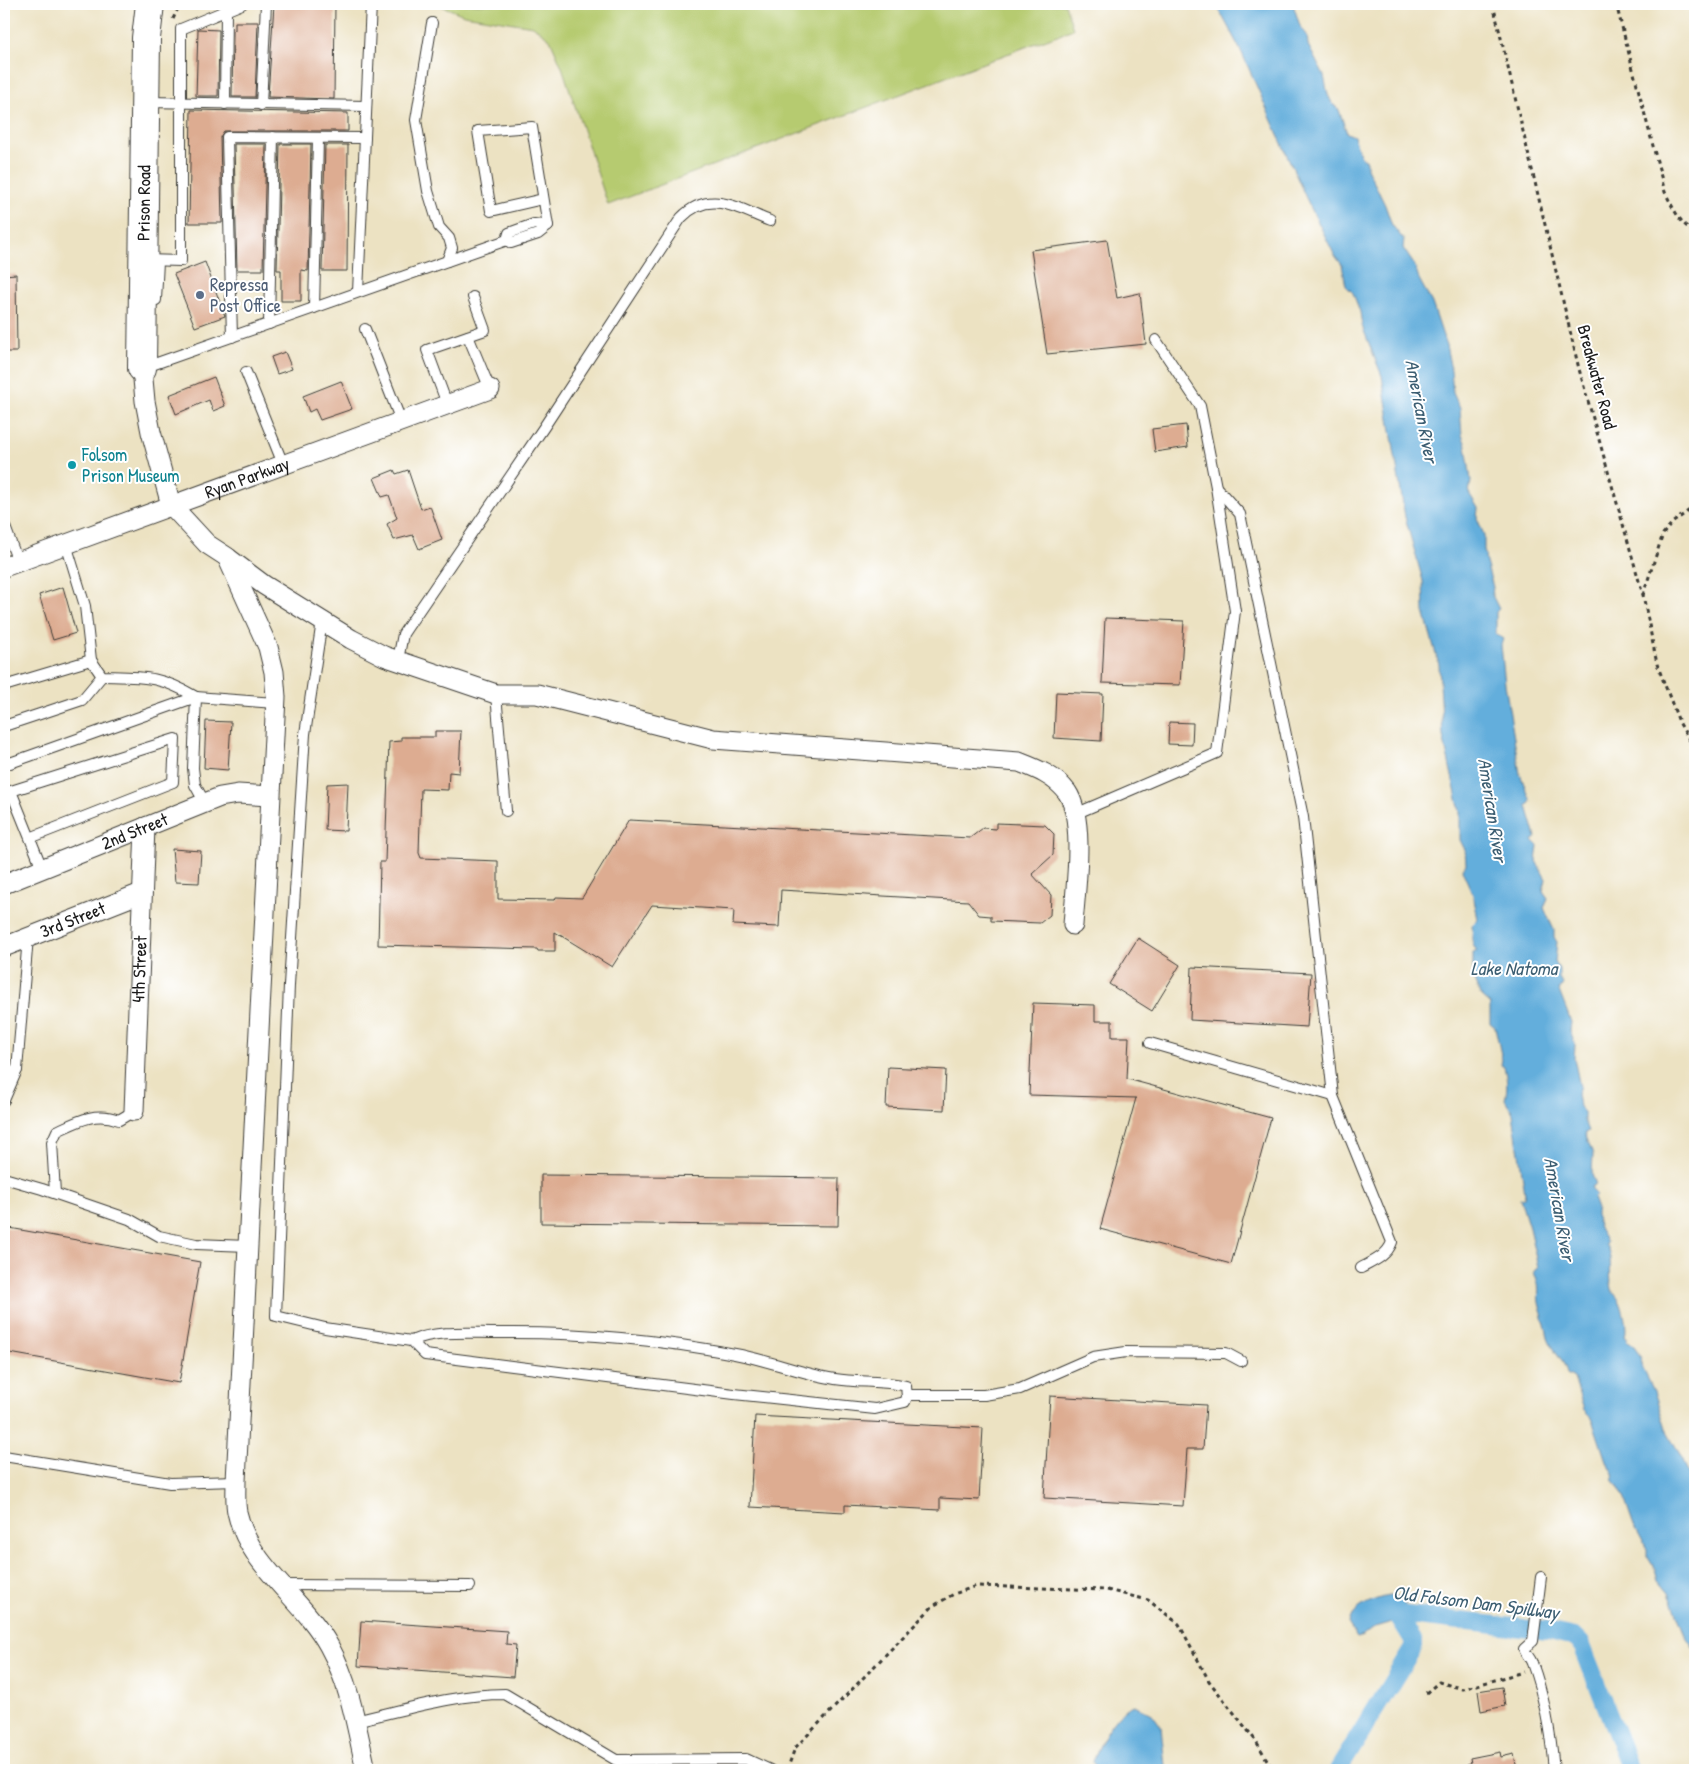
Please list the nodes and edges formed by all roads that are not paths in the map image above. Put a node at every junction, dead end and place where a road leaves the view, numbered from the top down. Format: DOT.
graph roads {
  1 [pos="150,4"];
  2 [pos="242,4"];
  3 [pos="266,4"];
  4 [pos="371,4"];
  5 [pos="226,10"];
  6 [pos="432,23"];
  7 [pos="145,102"];
  8 [pos="181,104"];
  9 [pos="225,104"];
  10 [pos="261,105"];
  11 [pos="366,106"];
  12 [pos="273,137"];
  13 [pos="318,138"];
  14 [pos="365,138"];
  15 [pos="544,199"];
  16 [pos="770,221"];
  17 [pos="150,261"];
  18 [pos="447,261"];
  19 [pos="358,292"];
  20 [pos="473,297"];
  21 [pos="156,308"];
  22 [pos="314,308"];
  23 [pos="269,324"];
  24 [pos="365,329"];
  25 [pos="232,336"];
  26 [pos="468,336"];
  27 [pos="1156,340"];
  28 [pos="150,362"];
  29 [pos="246,372"];
  30 [pos="490,388"];
  31 [pos="447,404"];
  32 [pos="402,421"];
  33 [pos="283,464"];
  34 [pos="1216,487"];
  35 [pos="171,505"];
  36 [pos="4,524"];
  37 [pos="66,544"];
  38 [pos="227,557"];
  39 [pos="11,565"];
  40 [pos="322,621"];
  41 [pos="91,660"];
  42 [pos="398,660"];
  43 [pos="102,676"];
  44 [pos="4,686"];
  45 [pos="496,694"];
  46 [pos="196,697"];
  47 [pos="275,703"];
  48 [pos="4,726"];
  49 [pos="4,760"];
  50 [pos="270,796"];
  51 [pos="205,803"];
  52 [pos="506,811"];
  53 [pos="1075,814"];
  54 [pos="144,827"];
  55 [pos="30,838"];
  56 [pos="42,868"];
  57 [pos="4,884"];
  58 [pos="141,893"];
  59 [pos="1073,925"];
  60 [pos="28,937"];
  61 [pos="4,947"];
  62 [pos="1150,1043"];
  63 [pos="17,1070"];
  64 [pos="4,1075"];
  65 [pos="1333,1096"];
  66 [pos="4,1100"];
  67 [pos="134,1111"];
  68 [pos="4,1178"];
  69 [pos="55,1193"];
  70 [pos="248,1246"];
  71 [pos="1361,1268"];
  72 [pos="411,1341"];
  73 [pos="1241,1361"];
  74 [pos="907,1395"];
  75 [pos="4,1456"];
  76 [pos="236,1481"];
  77 [pos="1541,1578"];
  78 [pos="282,1585"];
  79 [pos="470,1586"];
  80 [pos="355,1721"];
  81 [pos="366,1770"];
  82 [pos="770,1770"];
  83 [pos="1554,1770"];
  1 -- 7 [label="street, Prison Road"];
  2 -- 5 [label="lane"];
  3 -- 10 [label="lane"];
  4 -- 11 [label="lane"];
  5 -- 8 [label="lane"];
  5 -- 9 [label="lane"];
  6 -- 18 [label="lane"];
  7 -- 8 [label="lane"];
  7 -- 17 [label="street, Prison Road"];
  8 -- 9 [label="lane"];
  8 -- 17 [label="lane"];
  9 -- 10 [label="lane"];
  10 -- 11 [label="lane"];
  11 -- 14 [label="lane"];
  12 -- 13 [label="lane"];
  12 -- 23 [label="lane"];
  12 -- 25 [label="lane"];
  13 -- 14 [label="lane"];
  13 -- 22 [label="lane"];
  14 -- 19 [label="lane"];
  15 -- 15 [label="lane"];
  15 -- 18 [label="lane"];
  16 -- 42 [label="lane"];
  17 -- 21 [label="lane"];
  17 -- 28 [label="street, Prison Road"];
  18 -- 19 [label="lane"];
  19 -- 22 [label="lane"];
  20 -- 26 [label="lane"];
  22 -- 23 [label="lane"];
  23 -- 25 [label="lane"];
  24 -- 32 [label="lane"];
  25 -- 28 [label="lane"];
  26 -- 30 [label="lane"];
  26 -- 31 [label="lane"];
  27 -- 34 [label="lane"];
  28 -- 35 [label="street, Prison Road"];
  29 -- 33 [label="lane"];
  30 -- 31 [label="street, Ryan Parkway"];
  31 -- 32 [label="street, Ryan Parkway"];
  32 -- 33 [label="street, Ryan Parkway"];
  33 -- 35 [label="street, Ryan Parkway"];
  34 -- 53 [label="lane"];
  34 -- 65 [label="lane"];
  35 -- 37 [label="street, Ryan Parkway"];
  35 -- 38 [label="street"];
  36 -- 39 [label="lane"];
  37 -- 39 [label="street, Ryan Parkway"];
  37 -- 41 [label="lane"];
  38 -- 40 [label="street"];
  38 -- 47 [label="street"];
  40 -- 42 [label="street"];
  40 -- 72 [label="lane"];
  41 -- 43 [label="lane"];
  41 -- 44 [label="lane"];
  42 -- 45 [label="street"];
  43 -- 46 [label="lane"];
  43 -- 48 [label="lane"];
  45 -- 52 [label="lane"];
  45 -- 53 [label="street"];
  46 -- 47 [label="lane"];
  46 -- 49 [label="lane"];
  46 -- 51 [label="lane"];
  47 -- 50 [label="street"];
  50 -- 51 [label="street, 2nd Street"];
  50 -- 70 [label="street"];
  51 -- 54 [label="street, 2nd Street"];
  53 -- 59 [label="street"];
  54 -- 56 [label="street, 2nd Street"];
  54 -- 58 [label="street, 4th Street"];
  55 -- 55 [label="lane"];
  55 -- 56 [label="lane"];
  56 -- 57 [label="street, 2nd Street"];
  58 -- 60 [label="street, 3rd Street"];
  58 -- 67 [label="street, 4th Street"];
  60 -- 61 [label="street, 3rd Street"];
  60 -- 63 [label="lane"];
  62 -- 65 [label="lane"];
  63 -- 64 [label="lane"];
  63 -- 66 [label="lane"];
  65 -- 71 [label="lane"];
  67 -- 69 [label="lane"];
  68 -- 69 [label="lane"];
  69 -- 70 [label="lane"];
  70 -- 76 [label="street"];
  72 -- 74 [label="lane"];
  72 -- 74 [label="lane"];
  73 -- 74 [label="lane"];
  75 -- 76 [label="lane"];
  76 -- 78 [label="street"];
  77 -- 83 [label="lane"];
  78 -- 79 [label="lane"];
  78 -- 80 [label="street"];
  80 -- 81 [label="street"];
  80 -- 82 [label="lane"];
}
